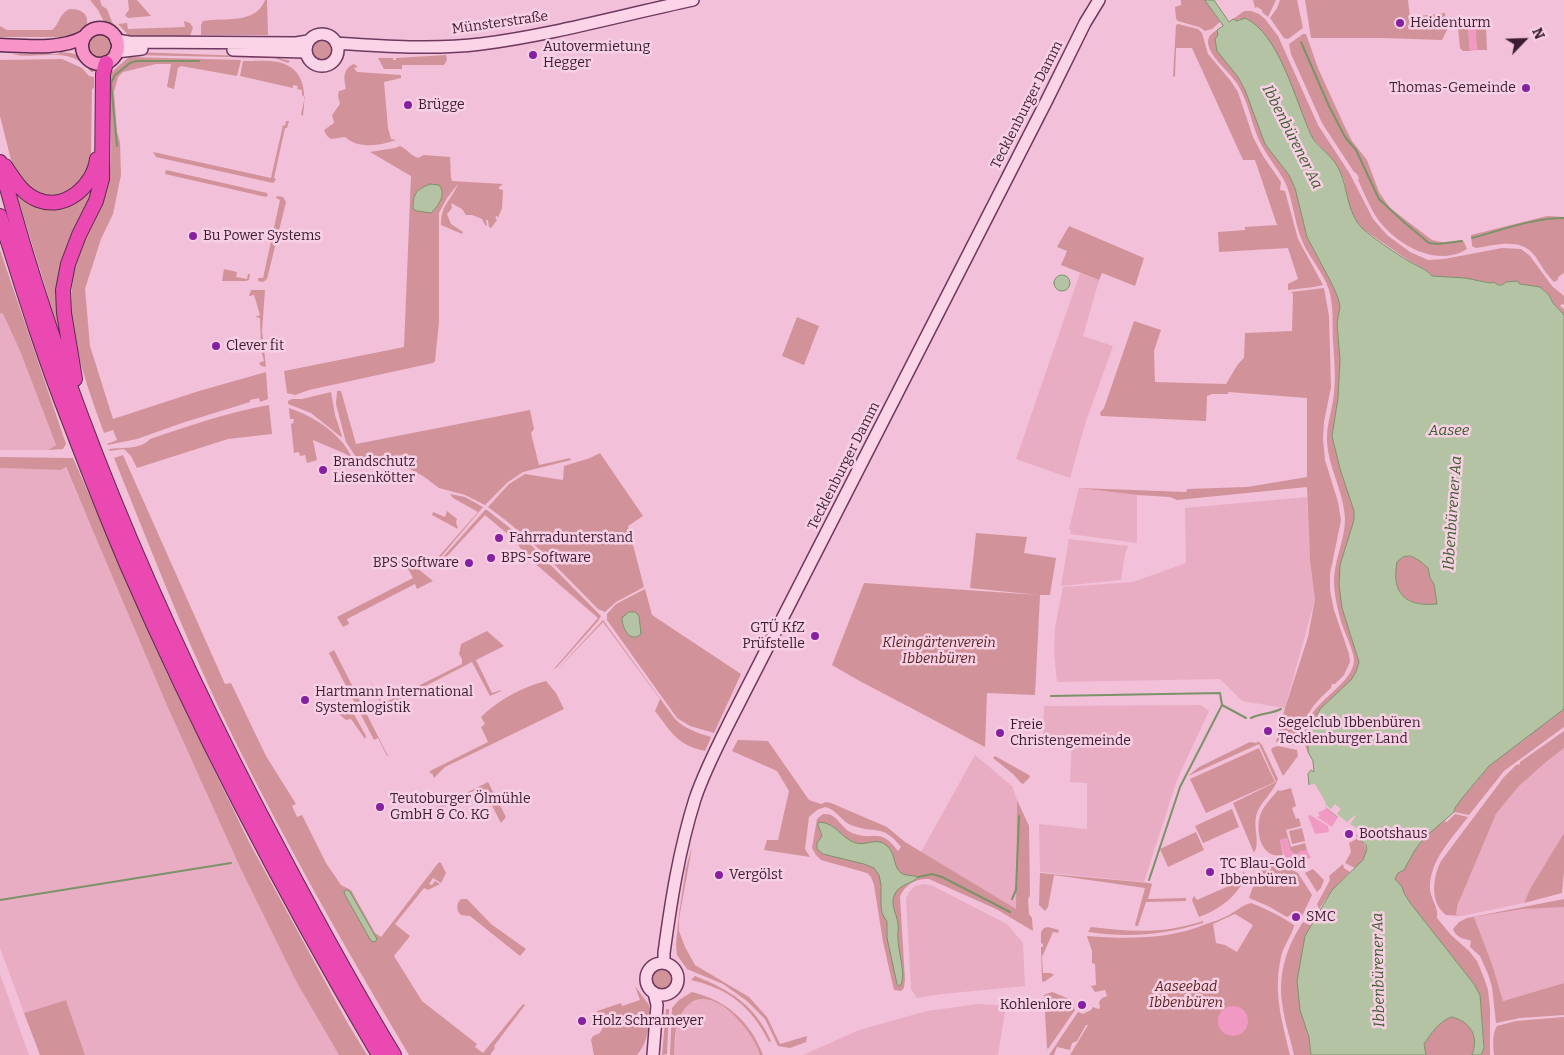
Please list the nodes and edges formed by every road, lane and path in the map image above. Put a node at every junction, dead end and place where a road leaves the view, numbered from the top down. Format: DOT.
graph roads {
  1 [pos="693,0"];
  2 [pos="1099,0"];
  3 [pos="84,38"];
  4 [pos="0,46"];
  5 [pos="47,46"];
  6 [pos="116,46"];
  7 [pos="307,46"];
  8 [pos="337,48"];
  9 [pos="83,53"];
  10 [pos="100,63"];
  11 [pos="0,160"];
  12 [pos="0,216"];
  13 [pos="81,417"];
  14 [pos="82,436"];
  15 [pos="92,463"];
  16 [pos="664,963"];
  17 [pos="654,993"];
  18 [pos="667,995"];
  19 [pos="655,1034"];
  20 [pos="379,1055"];
  21 [pos="394,1055"];
  22 [pos="646,1055"];
  23 [pos="653,1055"];
  24 [pos="660,1055"];
  1 -- 8 [label="main road, Münsterstraße"];
  2 -- 16 [label="main road, Tecklenburger Damm"];
  3 -- 5 [label="main road"];
  3 -- 6 [label="main road"];
  3 -- 9 [label="main road"];
  4 -- 5 [label="main road"];
  5 -- 9 [label="main road"];
  6 -- 7 [label="main road, Münsterstraße"];
  6 -- 10 [label="main road"];
  7 -- 8 [label="main road, Münsterstraße"];
  7 -- 8 [label="main road, Münsterstraße"];
  9 -- 10 [label="main road"];
  10 -- 11 [label="highway"];
  10 -- 13 [label="highway"];
  11 -- 13 [label="highway"];
  12 -- 14 [label="highway"];
  13 -- 14 [label="highway"];
  14 -- 15 [label="highway"];
  15 -- 20 [label="highway"];
  15 -- 21 [label="highway"];
  16 -- 17 [label="main road"];
  16 -- 18 [label="main road"];
  17 -- 18 [label="main road"];
  17 -- 19 [label="main road"];
  18 -- 24 [label="main road"];
  19 -- 22 [label="main road"];
  19 -- 23 [label="main road"];
}
